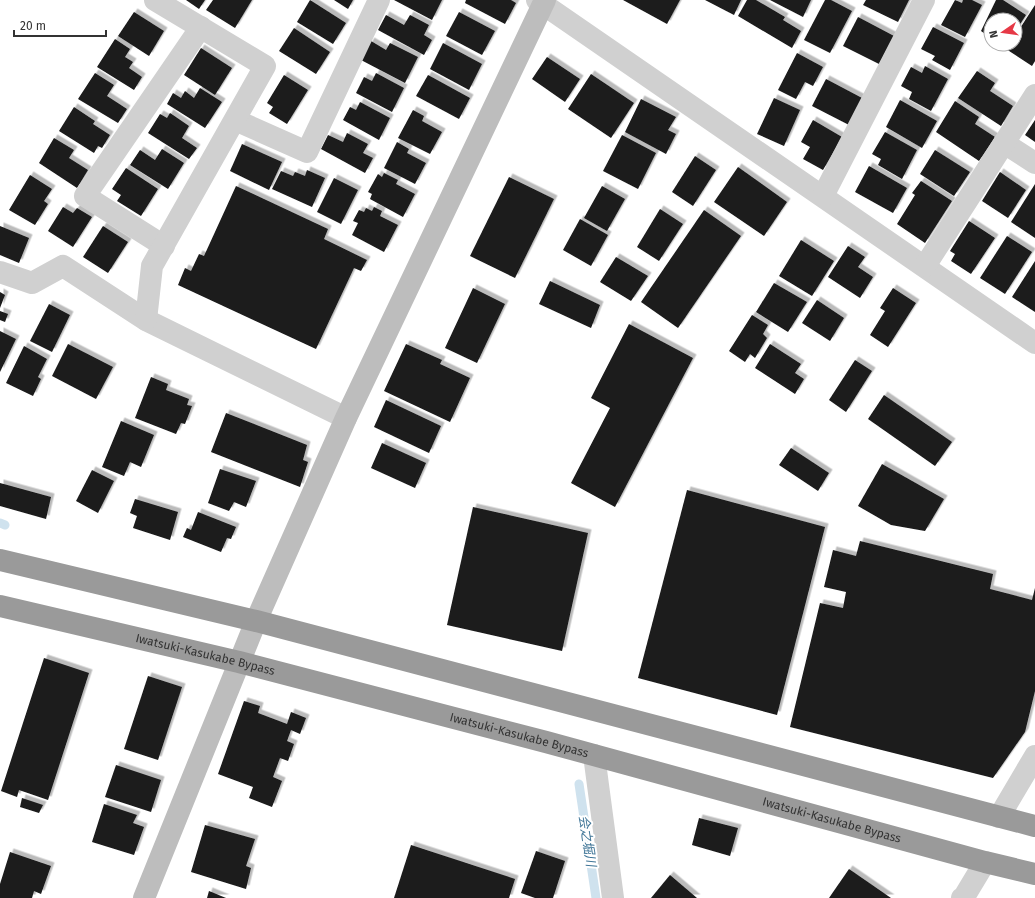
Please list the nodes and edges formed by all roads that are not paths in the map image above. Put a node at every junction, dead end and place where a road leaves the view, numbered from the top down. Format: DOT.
graph roads {
  1 [pos="155,0"];
  2 [pos="379,0"];
  3 [pos="924,0"];
  4 [pos="542,1"];
  5 [pos="201,27"];
  6 [pos="1035,95"];
  7 [pos="235,120"];
  8 [pos="1004,143"];
  9 [pos="1035,163"];
  10 [pos="823,196"];
  11 [pos="164,246"];
  12 [pos="925,266"];
  13 [pos="0,272"];
  14 [pos="146,320"];
  15 [pos="1035,342"];
  16 [pos="346,418"];
  17 [pos="0,560"];
  18 [pos="0,606"];
  19 [pos="256,621"];
  20 [pos="239,662"];
  21 [pos="594,755"];
  22 [pos="1035,756"];
  23 [pos="999,817"];
  24 [pos="1035,826"];
  25 [pos="985,862"];
  26 [pos="1035,874"];
  27 [pos="144,898"];
  28 [pos="613,898"];
  29 [pos="962,898"];
  1 -- 5 [label="street"];
  2 -- 7 [label="street"];
  3 -- 10 [label="street"];
  4 -- 10 [label="street"];
  4 -- 16 [label="street"];
  5 -- 7 [label="street"];
  5 -- 11 [label="street"];
  6 -- 8 [label="street"];
  7 -- 11 [label="street"];
  8 -- 9 [label="street"];
  8 -- 12 [label="street"];
  10 -- 12 [label="street"];
  11 -- 14 [label="street"];
  12 -- 15 [label="street"];
  13 -- 14 [label="street"];
  14 -- 16 [label="street"];
  16 -- 19 [label="street"];
  17 -- 19 [label="highway"];
  18 -- 20 [label="highway, Iwatsuki-Kasukabe Bypass"];
  19 -- 20 [label="street"];
  19 -- 23 [label="highway"];
  20 -- 21 [label="highway, Iwatsuki-Kasukabe Bypass"];
  20 -- 27 [label="street"];
  21 -- 25 [label="highway, Iwatsuki-Kasukabe Bypass"];
  21 -- 28 [label="street"];
  22 -- 23 [label="street"];
  23 -- 24 [label="highway"];
  25 -- 26 [label="highway, Iwatsuki-Kasukabe Bypass"];
  25 -- 29 [label="street"];
}
